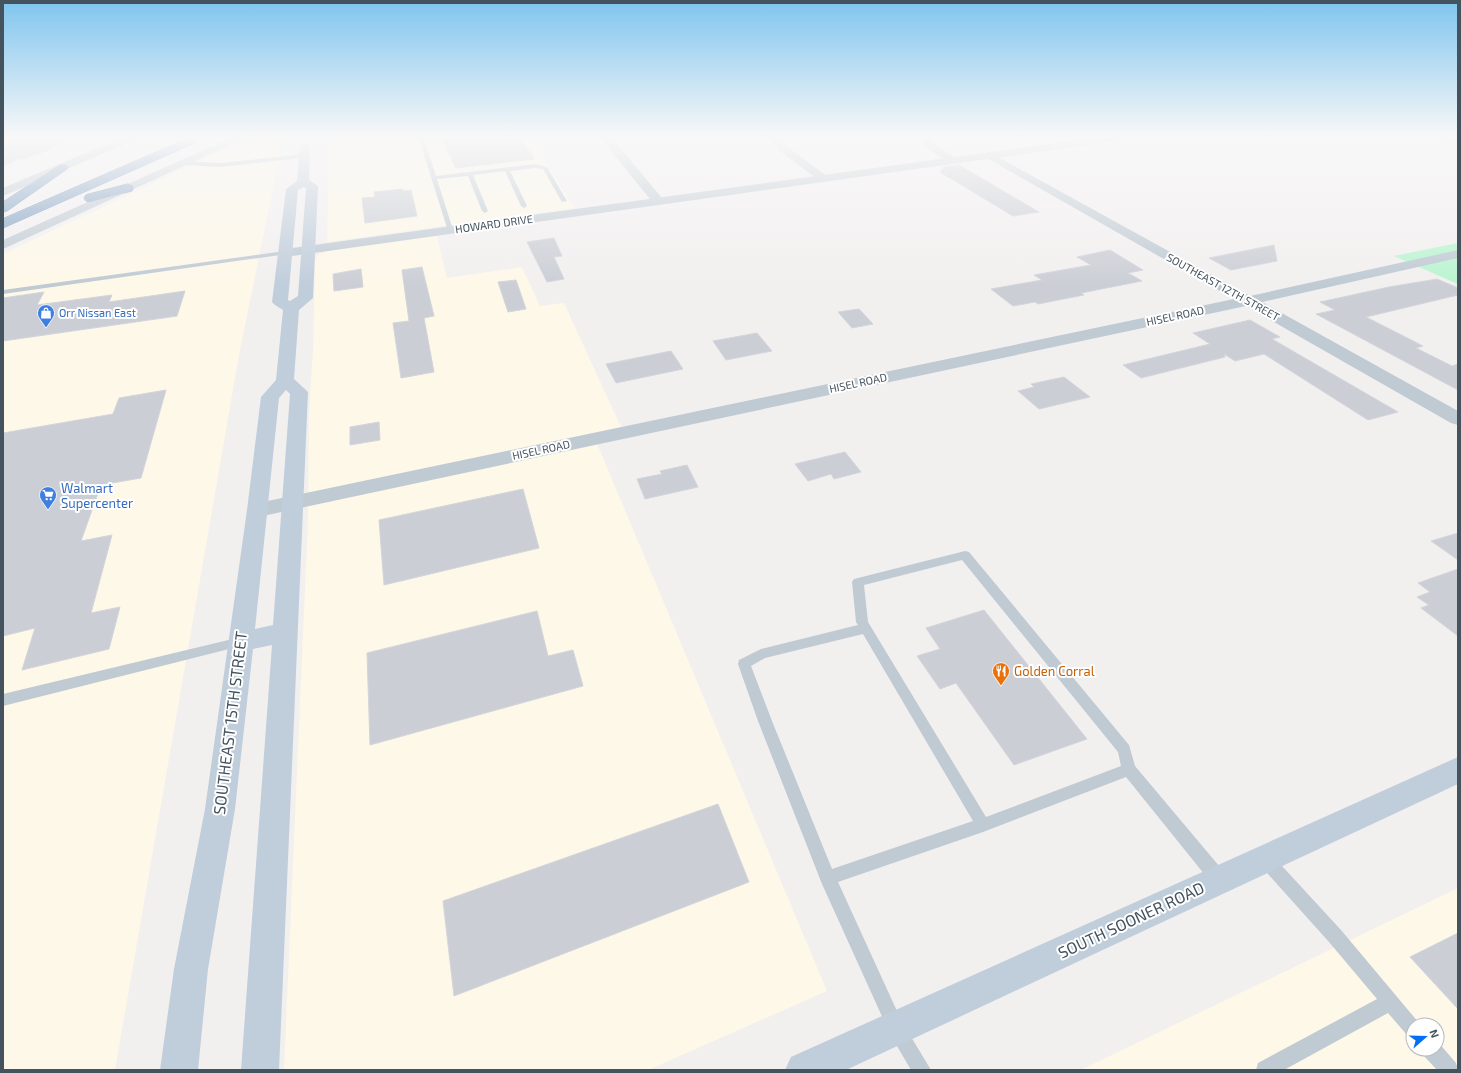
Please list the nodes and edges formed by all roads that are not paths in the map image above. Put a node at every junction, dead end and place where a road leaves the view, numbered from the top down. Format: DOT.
graph roads {
  1 [pos="17,186"];
  2 [pos="36,186"];
  3 [pos="90,186"];
  4 [pos="132,186"];
  5 [pos="297,186"];
  6 [pos="312,186"];
  7 [pos="436,186"];
  8 [pos="475,186"];
  9 [pos="515,186"];
  10 [pos="555,186"];
  11 [pos="646,186"];
  12 [pos="771,186"];
  13 [pos="1043,186"];
  14 [pos="128,188"];
  15 [pos="3,192"];
  16 [pos="45,192"];
  17 [pos="564,201"];
  18 [pos="658,201"];
  19 [pos="524,206"];
  20 [pos="3,209"];
  21 [pos="485,211"];
  22 [pos="3,225"];
  23 [pos="450,230"];
  24 [pos="3,245"];
  25 [pos="307,250"];
  26 [pos="285,253"];
  27 [pos="1458,254"];
  28 [pos="3,292"];
  29 [pos="1247,301"];
  30 [pos="291,308"];
  31 [pos="285,381"];
  32 [pos="1458,419"];
  33 [pos="294,502"];
  34 [pos="258,510"];
  35 [pos="866,628"];
  36 [pos="285,632"];
  37 [pos="241,642"];
  38 [pos="3,700"];
  39 [pos="1129,769"];
  40 [pos="1458,770"];
  41 [pos="983,825"];
  42 [pos="1265,858"];
  43 [pos="828,878"];
  44 [pos="1219,880"];
  45 [pos="1390,1002"];
  46 [pos="1405,1019"];
  47 [pos="896,1028"];
  48 [pos="1438,1057"];
  49 [pos="179,1070"];
  50 [pos="260,1070"];
  51 [pos="804,1070"];
  52 [pos="922,1070"];
  53 [pos="1264,1070"];
  54 [pos="1449,1070"];
  1 -- 15 [label="street"];
  2 -- 20 [label="highway"];
  3 -- 22 [label="highway"];
  4 -- 14 [label="street"];
  5 -- 26 [label="main road"];
  6 -- 25 [label="main road"];
  7 -- 23 [label="lane"];
  8 -- 21 [label="lane"];
  9 -- 19 [label="lane"];
  10 -- 17 [label="lane"];
  11 -- 18 [label="street"];
  12 -- 18 [label="street, HOWARD DRIVE"];
  13 -- 29 [label="street, SOUTHEAST 12TH STREET"];
  14 -- 22 [label="highway"];
  14 -- 24 [label="street"];
  16 -- 20 [label="highway"];
  18 -- 23 [label="street, HOWARD DRIVE"];
  23 -- 25 [label="street, HOWARD DRIVE"];
  25 -- 26 [label="street, HOWARD DRIVE"];
  25 -- 30 [label="main road"];
  26 -- 28 [label="lane"];
  26 -- 30 [label="main road"];
  27 -- 29 [label="street, HISEL ROAD"];
  29 -- 32 [label="street, SOUTHEAST 12TH STREET"];
  29 -- 33 [label="street, HISEL ROAD"];
  30 -- 31 [label="main road"];
  31 -- 33 [label="main road"];
  31 -- 34 [label="main road, SOUTHEAST 15TH STREET"];
  33 -- 34 [label="street, HISEL ROAD"];
  33 -- 36 [label="main road"];
  34 -- 37 [label="main road, SOUTHEAST 15TH STREET"];
  35 -- 39 [label="lane"];
  35 -- 41 [label="lane"];
  35 -- 43 [label="lane"];
  36 -- 37 [label="main road"];
  36 -- 50 [label="main road"];
  37 -- 38 [label="lane"];
  37 -- 49 [label="main road, SOUTHEAST 15TH STREET"];
  39 -- 41 [label="lane"];
  39 -- 44 [label="lane"];
  40 -- 42 [label="main road, SOUTH SOONER ROAD"];
  41 -- 43 [label="lane"];
  42 -- 44 [label="main road, SOUTH SOONER ROAD"];
  42 -- 45 [label="lane"];
  43 -- 47 [label="lane"];
  44 -- 47 [label="main road, SOUTH SOONER ROAD"];
  45 -- 46 [label="lane"];
  45 -- 53 [label="lane"];
  47 -- 51 [label="main road, SOUTH SOONER ROAD"];
  47 -- 52 [label="lane"];
  48 -- 54 [label="lane"];
}
